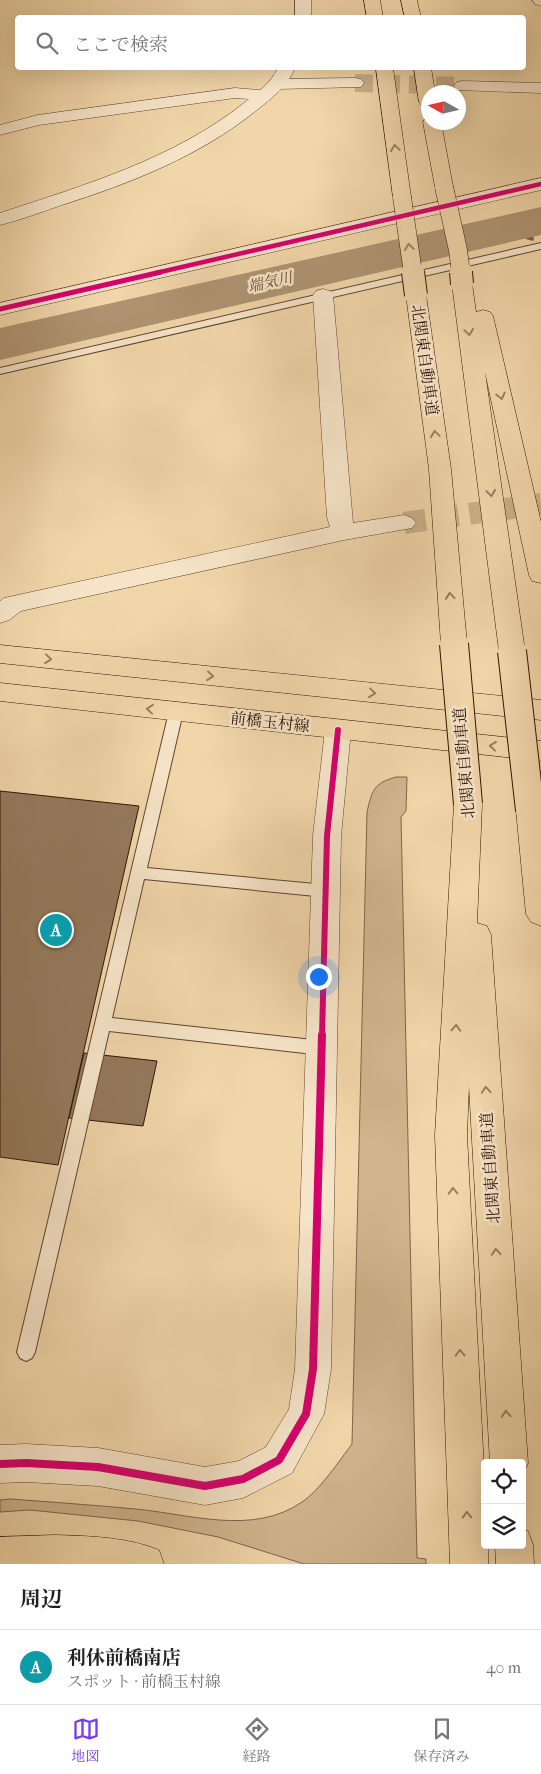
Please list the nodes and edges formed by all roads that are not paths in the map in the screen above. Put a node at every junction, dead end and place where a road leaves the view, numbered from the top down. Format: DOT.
graph roads {
  1 [pos="303,0"];
  2 [pos="372,0"];
  3 [pos="409,0"];
  4 [pos="303,15"];
  5 [pos="374,15"];
  6 [pos="412,15"];
  7 [pos="285,70"];
  8 [pos="384,70"];
  9 [pos="422,70"];
  10 [pos="354,83"];
  11 [pos="425,85"];
  12 [pos="466,86"];
  13 [pos="541,88"];
  14 [pos="271,90"];
  15 [pos="0,130"];
  16 [pos="433,130"];
  17 [pos="541,184"];
  18 [pos="0,220"];
  19 [pos="541,246"];
  20 [pos="469,282"];
  21 [pos="323,295"];
  22 [pos="0,309"];
  23 [pos="0,371"];
  24 [pos="404,523"];
  25 [pos="344,532"];
  26 [pos="541,575"];
  27 [pos="0,614"];
  28 [pos="0,654"];
  29 [pos="0,692"];
  30 [pos="541,710"];
  31 [pos="176,712"];
  32 [pos="338,730"];
  33 [pos="541,751"];
  34 [pos="468,804"];
  35 [pos="138,873"];
  36 [pos="326,891"];
  37 [pos="541,914"];
  38 [pos="103,1024"];
  39 [pos="322,1048"];
  40 [pos="26,1352"];
  41 [pos="509,1459"];
  42 [pos="0,1464"];
  43 [pos="514,1549"];
  44 [pos="0,1556"];
  45 [pos="144,1564"];
  46 [pos="469,1564"];
  47 [pos="515,1564"];
  1 -- 4 [label="street"];
  2 -- 5 [label="main road"];
  3 -- 6 [label="main road"];
  7 -- 14 [label="street"];
  34 -- 8 [label="main road, 北関東自動車道, one-way, bridge"];
  9 -- 11 [label="main road"];
  10 -- 14 [label="street"];
  12 -- 13 [label="street"];
  14 -- 15 [label="street"];
  14 -- 18 [label="street"];
  16 -- 20 [label="main road, bridge"];
  17 -- 22 [label="street"];
  19 -- 21 [label="lane"];
  20 -- 26 [label="main road, one-way"];
  20 -- 37 [label="main road, one-way, bridge"];
  21 -- 23 [label="lane"];
  21 -- 25 [label="street"];
  24 -- 25 [label="street"];
  25 -- 27 [label="street"];
  28 -- 30 [label="main road, one-way"];
  31 -- 29 [label="main road, 前橋玉村線, one-way"];
  31 -- 32 [label="main road, 前橋玉村線"];
  31 -- 35 [label="lane"];
  33 -- 32 [label="main road, 前橋玉村線, one-way"];
  32 -- 36 [label="street"];
  41 -- 34 [label="main road, 北関東自動車道, one-way"];
  46 -- 34 [label="main road, one-way"];
  35 -- 36 [label="lane"];
  35 -- 38 [label="lane"];
  36 -- 39 [label="street"];
  38 -- 39 [label="lane"];
  38 -- 40 [label="lane"];
  39 -- 42 [label="street"];
  43 -- 47 [label="main road"];
  44 -- 45 [label="main road"];
}
